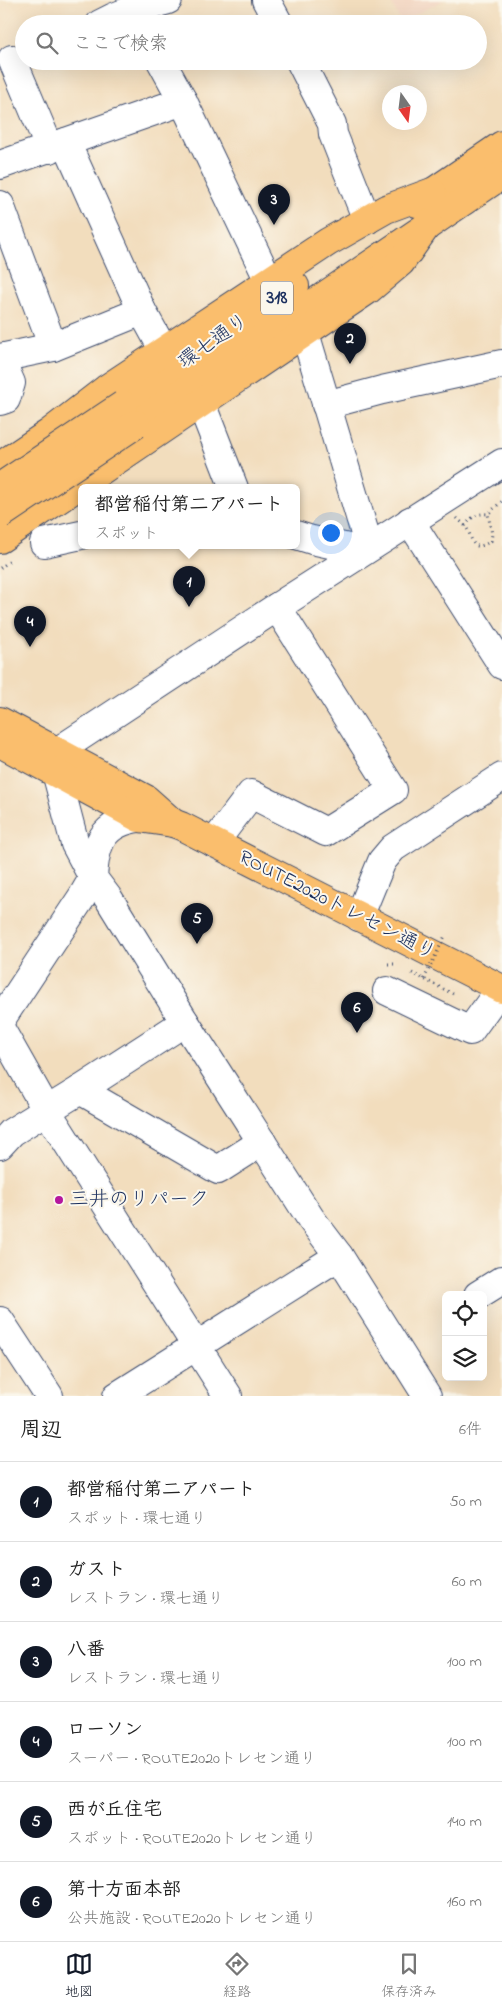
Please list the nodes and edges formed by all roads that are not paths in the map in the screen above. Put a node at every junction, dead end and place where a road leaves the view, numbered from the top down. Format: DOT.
graph roads {
  1 [pos="168,0"];
  2 [pos="266,0"];
  3 [pos="111,15"];
  4 [pos="275,15"];
  5 [pos="18,70"];
  6 [pos="166,70"];
  7 [pos="305,70"];
  8 [pos="183,101"];
  9 [pos="502,145"];
  10 [pos="58,146"];
  11 [pos="0,165"];
  12 [pos="502,174"];
  13 [pos="432,192"];
  14 [pos="0,204"];
  15 [pos="366,220"];
  16 [pos="428,224"];
  17 [pos="269,281"];
  18 [pos="142,311"];
  19 [pos="305,334"];
  20 [pos="53,347"];
  21 [pos="164,351"];
  22 [pos="502,364"];
  23 [pos="0,401"];
  24 [pos="201,403"];
  25 [pos="326,404"];
  26 [pos="130,414"];
  27 [pos="502,463"];
  28 [pos="0,466"];
  29 [pos="81,484"];
  30 [pos="232,484"];
  31 [pos="78,486"];
  32 [pos="0,488"];
  33 [pos="0,515"];
  34 [pos="410,521"];
  35 [pos="78,536"];
  36 [pos="300,536"];
  37 [pos="0,539"];
  38 [pos="44,543"];
  39 [pos="365,549"];
  40 [pos="276,607"];
  41 [pos="502,665"];
  42 [pos="0,721"];
  43 [pos="0,743"];
  44 [pos="57,761"];
  45 [pos="502,777"];
  46 [pos="138,818"];
  47 [pos="173,823"];
  48 [pos="214,843"];
  49 [pos="92,878"];
  50 [pos="359,917"];
  51 [pos="502,988"];
  52 [pos="387,991"];
  53 [pos="0,1021"];
  54 [pos="185,1022"];
  55 [pos="0,1028"];
  56 [pos="80,1090"];
  57 [pos="48,1110"];
  58 [pos="262,1142"];
  59 [pos="0,1145"];
  60 [pos="339,1256"];
  61 [pos="502,1280"];
  62 [pos="484,1291"];
  63 [pos="0,1321"];
  64 [pos="196,1346"];
  65 [pos="49,1396"];
  66 [pos="117,1396"];
  67 [pos="228,1396"];
  68 [pos="426,1396"];
  1 -- 3 [label="street"];
  2 -- 4 [label="street"];
  5 -- 10 [label="street"];
  6 -- 8 [label="street"];
  7 -- 15 [label="street"];
  8 -- 10 [label="street"];
  8 -- 17 [label="street"];
  9 -- 13 [label="main road, 環七通り / 318"];
  10 -- 11 [label="street"];
  10 -- 18 [label="street"];
  12 -- 16 [label="main road, 環七通り / 318"];
  13 -- 15 [label="main road"];
  13 -- 26 [label="main road, 環七通り / 318"];
  14 -- 20 [label="street"];
  15 -- 17 [label="main road"];
  16 -- 19 [label="main road"];
  16 -- 26 [label="main road, 環七通り / 318"];
  17 -- 21 [label="main road"];
  18 -- 20 [label="street"];
  18 -- 21 [label="street"];
  19 -- 24 [label="main road"];
  19 -- 25 [label="street"];
  20 -- 23 [label="street"];
  21 -- 28 [label="main road"];
  22 -- 25 [label="street"];
  24 -- 29 [label="main road"];
  24 -- 30 [label="street"];
  25 -- 39 [label="street"];
  26 -- 32 [label="main road, 環七通り / 318, bridge"];
  26 -- 33 [label="main road, 環七通り / 318, bridge"];
  27 -- 34 [label="street"];
  31 -- 37 [label="main road"];
  34 -- 39 [label="street"];
  34 -- 41 [label="street"];
  35 -- 38 [label="street"];
  36 -- 39 [label="street"];
  39 -- 40 [label="street"];
  40 -- 44 [label="street"];
  40 -- 48 [label="street"];
  42 -- 44 [label="main road, ROUTE2020トレセン通り"];
  43 -- 44 [label="main road, ROUTE2020トレセン通り"];
  44 -- 46 [label="main road, ROUTE2020トレセン通り"];
  44 -- 47 [label="main road, ROUTE2020トレセン通り"];
  44 -- 49 [label="street"];
  45 -- 50 [label="street"];
  46 -- 47 [label="main road, ROUTE2020トレセン通り"];
  46 -- 49 [label="street"];
  47 -- 48 [label="main road, ROUTE2020トレセン通り"];
  48 -- 50 [label="main road, ROUTE2020トレセン通り"];
  49 -- 53 [label="street"];
  49 -- 54 [label="street"];
  50 -- 51 [label="main road, ROUTE2020トレセン通り"];
  51 -- 52 [label="street"];
  54 -- 56 [label="street"];
  54 -- 58 [label="street"];
  55 -- 57 [label="street"];
  56 -- 57 [label="street"];
  56 -- 58 [label="street"];
  57 -- 59 [label="street"];
  57 -- 64 [label="street"];
  58 -- 60 [label="street"];
  60 -- 64 [label="street"];
  60 -- 68 [label="street"];
  61 -- 62 [label="street"];
  63 -- 65 [label="street"];
  64 -- 66 [label="street"];
  64 -- 67 [label="street"];
}
